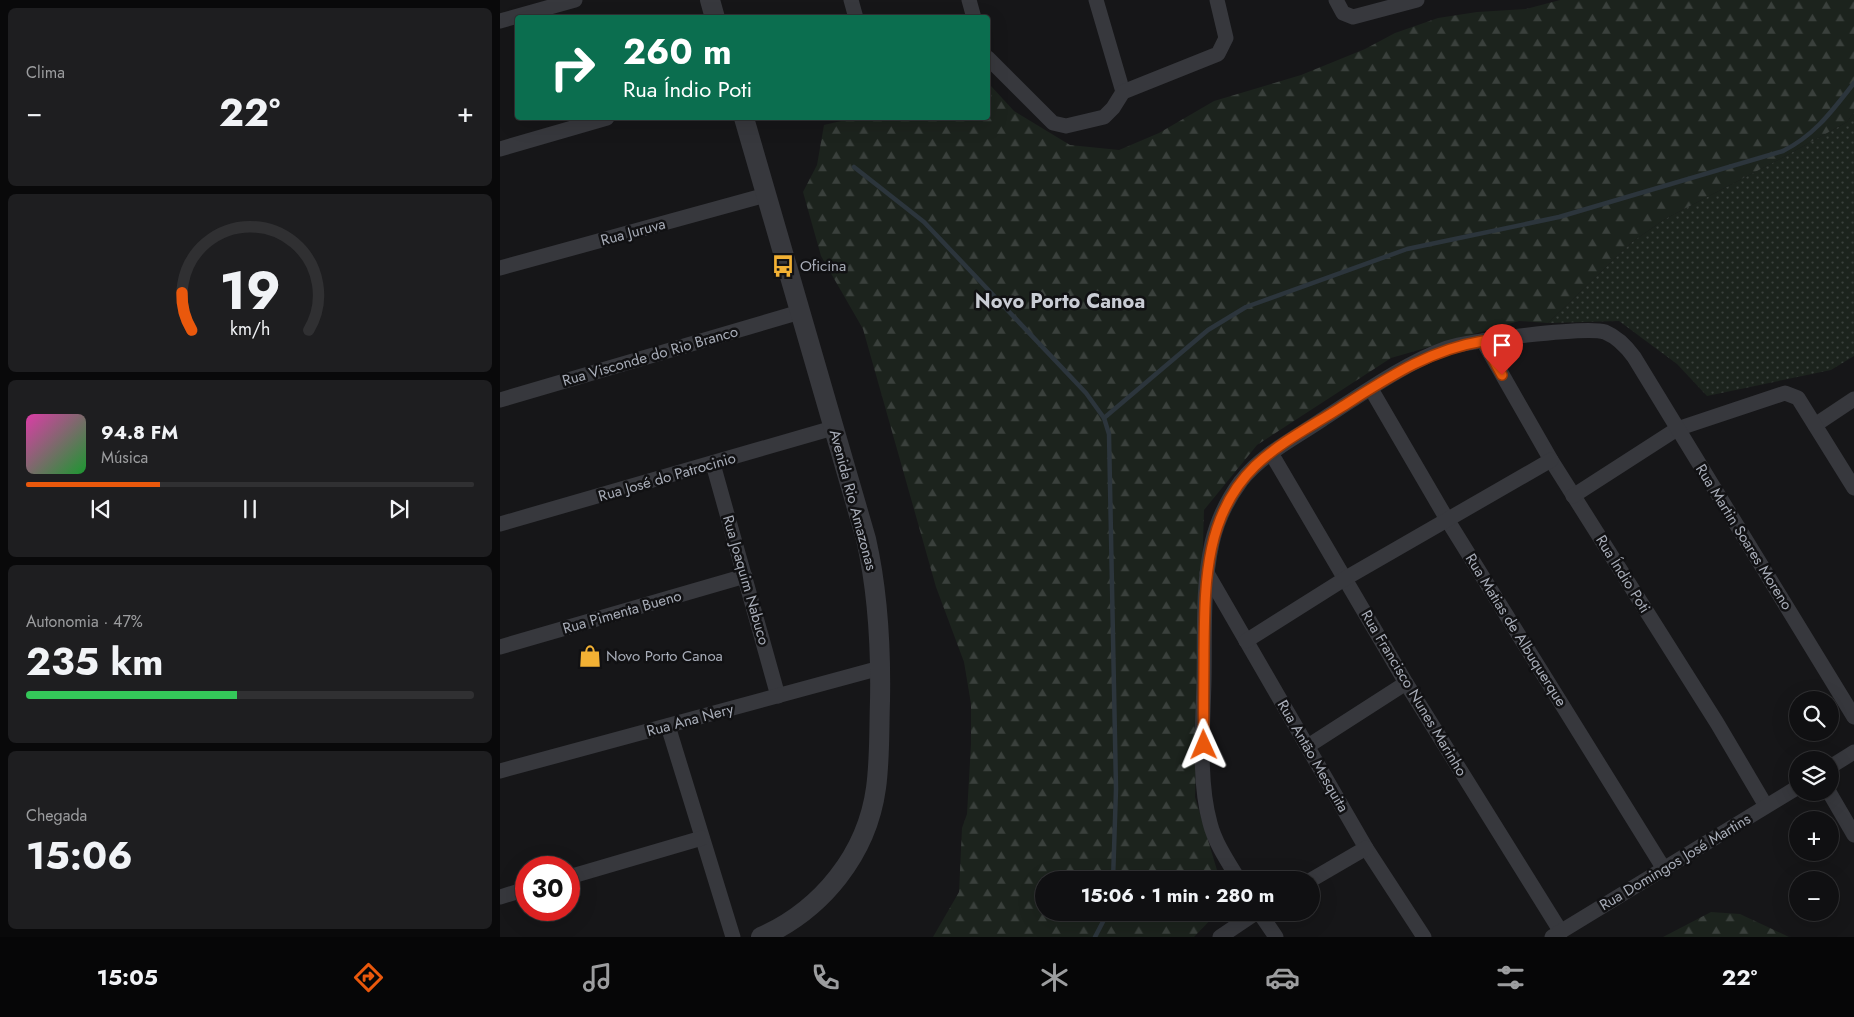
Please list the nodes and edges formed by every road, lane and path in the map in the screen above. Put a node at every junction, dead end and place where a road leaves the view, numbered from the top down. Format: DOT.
graph roads {
  1 [pos="574,0"];
  2 [pos="710,0"];
  3 [pos="851,0"];
  4 [pos="969,0"];
  5 [pos="1096,0"];
  6 [pos="1217,0"];
  7 [pos="1336,0"];
  8 [pos="1417,0"];
  9 [pos="524,15"];
  10 [pos="714,15"];
  11 [pos="855,15"];
  12 [pos="973,15"];
  13 [pos="515,18"];
  14 [pos="500,22"];
  15 [pos="990,60"];
  16 [pos="1123,92"];
  17 [pos="600,120"];
  18 [pos="745,120"];
  19 [pos="500,149"];
  20 [pos="766,195"];
  21 [pos="500,268"];
  22 [pos="800,312"];
  23 [pos="1483,341"];
  24 [pos="1370,389"];
  25 [pos="1854,399"];
  26 [pos="500,400"];
  27 [pos="1815,425"];
  28 [pos="833,428"];
  29 [pos="1677,428"];
  30 [pos="1271,453"];
  31 [pos="1551,460"];
  32 [pos="713,464"];
  33 [pos="1854,488"];
  34 [pos="1573,496"];
  35 [pos="1448,521"];
  36 [pos="500,524"];
  37 [pos="1206,572"];
  38 [pos="745,576"];
  39 [pos="1346,578"];
  40 [pos="1246,641"];
  41 [pos="500,647"];
  42 [pos="880,668"];
  43 [pos="1406,683"];
  44 [pos="778,696"];
  45 [pos="1854,717"];
  46 [pos="668,726"];
  47 [pos="1308,746"];
  48 [pos="1854,752"];
  49 [pos="1839,761"];
  50 [pos="500,770"];
  51 [pos="1789,792"];
  52 [pos="1834,801"];
  53 [pos="1766,806"];
  54 [pos="1854,835"];
  55 [pos="702,838"];
  56 [pos="1366,848"];
  57 [pos="1664,869"];
  58 [pos="1235,871"];
  59 [pos="580,874"];
  60 [pos="1320,875"];
  61 [pos="515,892"];
  62 [pos="500,897"];
  63 [pos="1244,921"];
  64 [pos="1264,921"];
  65 [pos="1557,934"];
  66 [pos="733,937"];
  67 [pos="761,937"];
  68 [pos="1220,937"];
  69 [pos="1276,937"];
  70 [pos="1424,937"];
  1 -- 9 [label="street"];
  2 -- 10 [label="street"];
  3 -- 11 [label="street"];
  4 -- 12 [label="street"];
  5 -- 16 [label="street"];
  6 -- 16 [label="street"];
  7 -- 8 [label="street"];
  13 -- 14 [label="street"];
  15 -- 16 [label="street"];
  17 -- 19 [label="street"];
  18 -- 20 [label="street, Avenida Rio Amazonas"];
  20 -- 21 [label="street, Rua Juruva"];
  20 -- 22 [label="street, Avenida Rio Amazonas"];
  22 -- 26 [label="street, Rua Visconde do Rio Branco"];
  22 -- 28 [label="street, Avenida Rio Amazonas"];
  23 -- 24 [label="street, Rua Martin Soares Moreno"];
  23 -- 29 [label="street, Rua Martin Soares Moreno"];
  23 -- 31 [label="street, Rua Índio Poti"];
  24 -- 30 [label="street, Rua Martin Soares Moreno"];
  24 -- 35 [label="street, Rua Matias de Albuquerque"];
  25 -- 27 [label="street"];
  27 -- 29 [label="street"];
  27 -- 33 [label="street"];
  28 -- 32 [label="street, Rua José do Patrocinio"];
  28 -- 42 [label="street, Avenida Rio Amazonas"];
  29 -- 34 [label="street"];
  29 -- 45 [label="street, Rua Martin Soares Moreno"];
  30 -- 37 [label="street, Rua Martin Soares Moreno"];
  30 -- 39 [label="street, Rua Francisco Nunes Marinho"];
  31 -- 34 [label="street, Rua Índio Poti"];
  31 -- 35 [label="street"];
  32 -- 36 [label="street, Rua José do Patrocinio"];
  32 -- 38 [label="street, Rua Joaquim Nabuco"];
  34 -- 53 [label="street, Rua Índio Poti"];
  35 -- 39 [label="street"];
  35 -- 57 [label="street, Rua Matias de Albuquerque"];
  37 -- 40 [label="street, Rua Antão Mesquita"];
  37 -- 58 [label="street, Rua Martin Soares Moreno"];
  38 -- 41 [label="street, Rua Pimenta Bueno"];
  38 -- 44 [label="street, Rua Joaquim Nabuco"];
  39 -- 40 [label="street"];
  39 -- 43 [label="street, Rua Francisco Nunes Marinho"];
  40 -- 47 [label="street, Rua Antão Mesquita"];
  42 -- 44 [label="street, Rua Ana Nery"];
  42 -- 67 [label="street, Avenida Rio Amazonas"];
  43 -- 47 [label="street"];
  43 -- 65 [label="street, Rua Francisco Nunes Marinho"];
  44 -- 46 [label="street, Rua Ana Nery"];
  46 -- 50 [label="street, Rua Ana Nery"];
  46 -- 55 [label="street"];
  47 -- 56 [label="street, Rua Antão Mesquita"];
  48 -- 49 [label="street"];
  51 -- 53 [label="street, Rua Domingos José Martins"];
  52 -- 54 [label="street"];
  53 -- 57 [label="street, Rua Domingos José Martins"];
  55 -- 59 [label="street"];
  55 -- 66 [label="street"];
  56 -- 60 [label="street"];
  56 -- 70 [label="street, Rua Antão Mesquita"];
  57 -- 65 [label="street, Rua Domingos José Martins"];
  61 -- 62 [label="street"];
  63 -- 68 [label="street"];
  64 -- 69 [label="street"];
}
